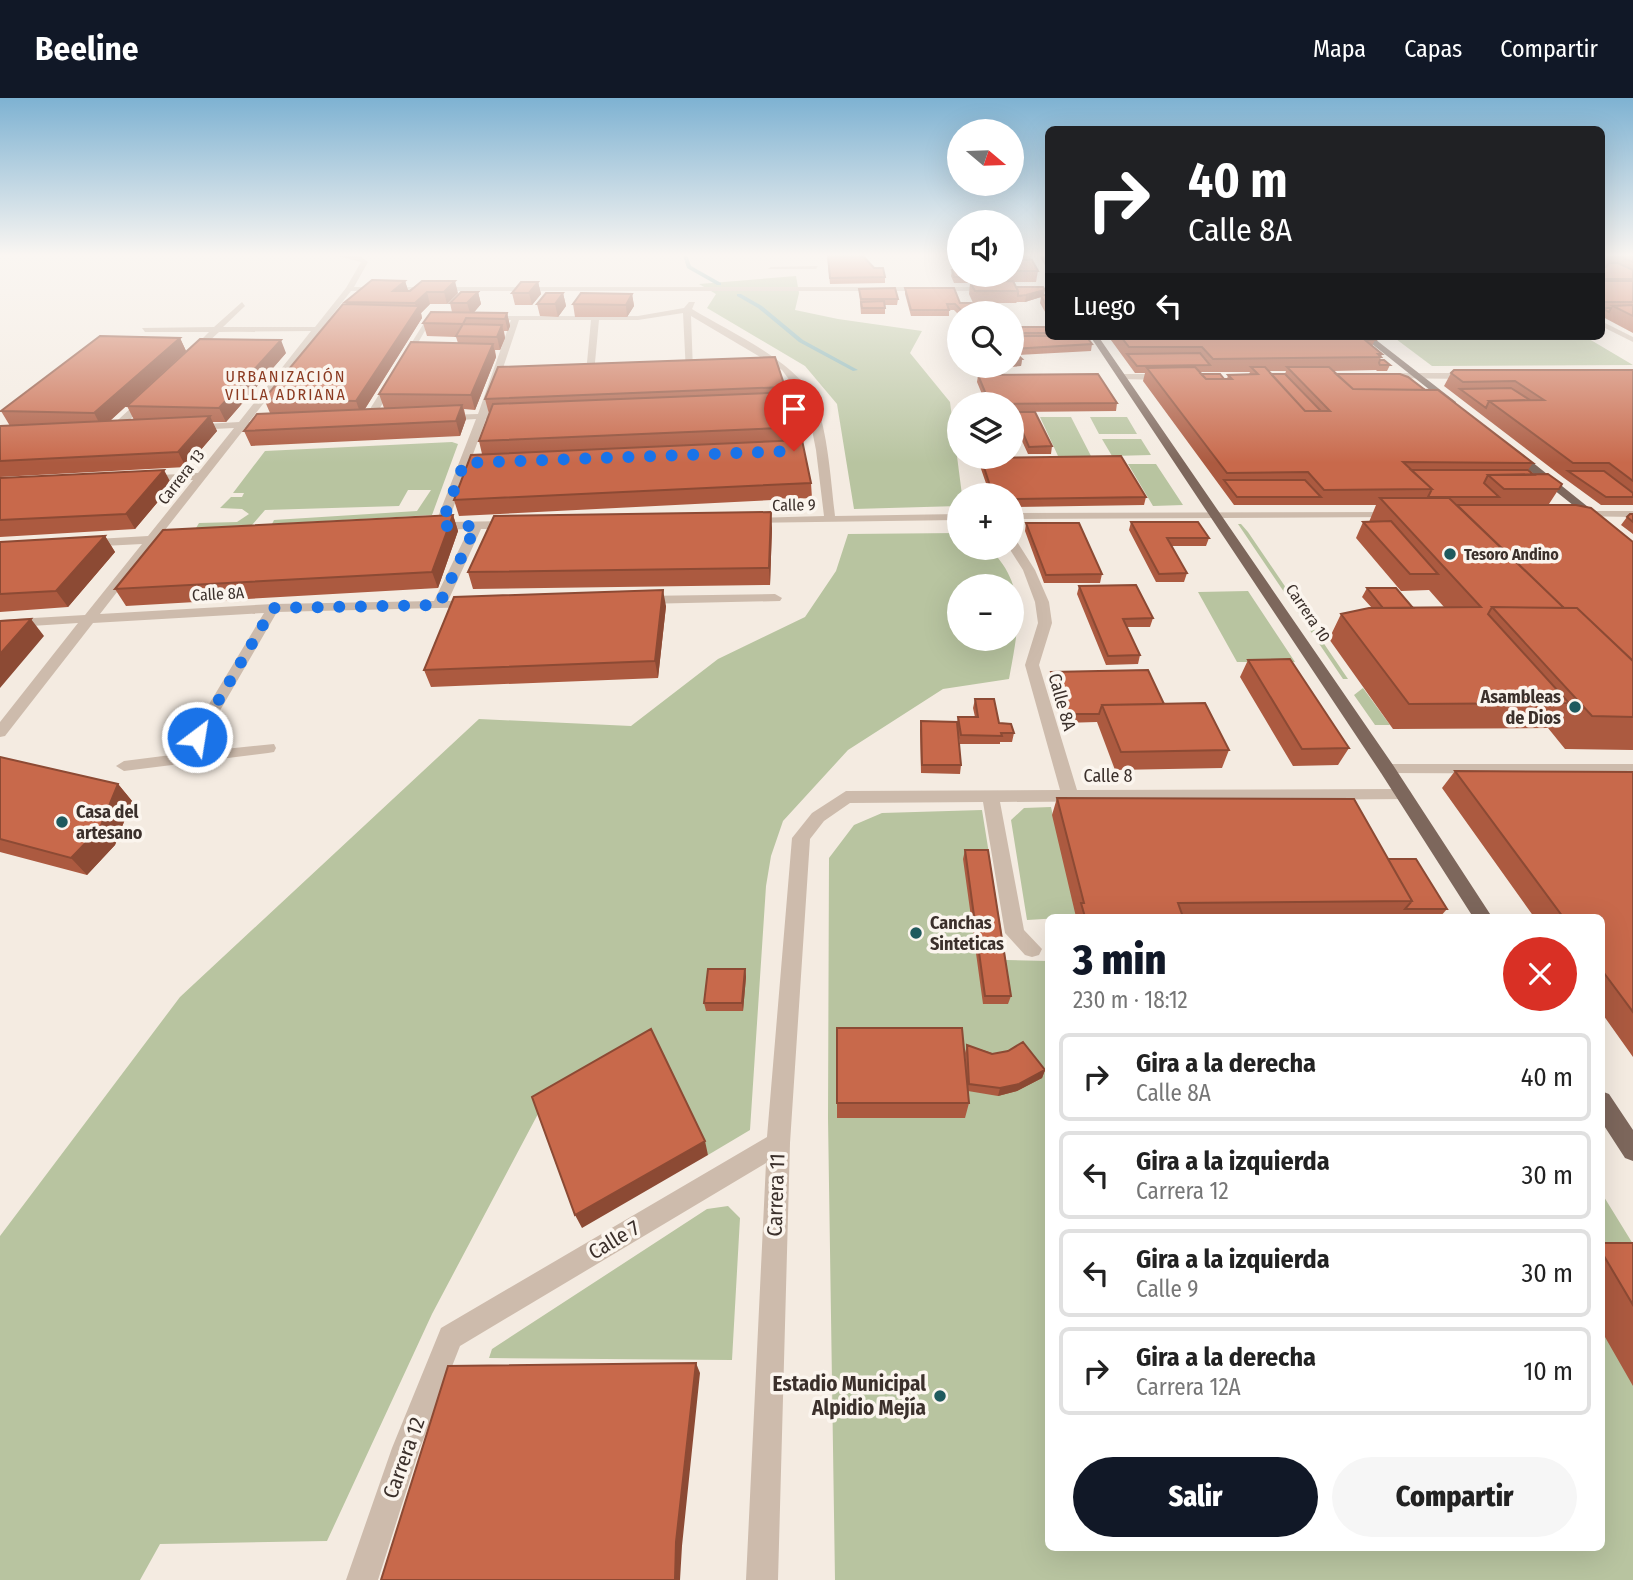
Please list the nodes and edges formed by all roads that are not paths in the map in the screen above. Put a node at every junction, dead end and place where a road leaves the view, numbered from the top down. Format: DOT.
graph roads {
  1 [pos="223,324"];
  2 [pos="324,324"];
  3 [pos="425,324"];
  4 [pos="512,324"];
  5 [pos="595,324"];
  6 [pos="687,324"];
  7 [pos="711,324"];
  8 [pos="1605,325"];
  9 [pos="317,329"];
  10 [pos="145,330"];
  11 [pos="217,330"];
  12 [pos="1097,340"];
  13 [pos="1371,340"];
  14 [pos="1633,340"];
  15 [pos="188,358"];
  16 [pos="785,368"];
  17 [pos="771,369"];
  18 [pos="702,370"];
  19 [pos="676,371"];
  20 [pos="689,371"];
  21 [pos="590,373"];
  22 [pos="602,373"];
  23 [pos="576,374"];
  24 [pos="1364,376"];
  25 [pos="1419,376"];
  26 [pos="1486,376"];
  27 [pos="1122,377"];
  28 [pos="1176,377"];
  29 [pos="509,378"];
  30 [pos="495,379"];
  31 [pos="159,386"];
  32 [pos="811,402"];
  33 [pos="757,405"];
  34 [pos="1463,412"];
  35 [pos="525,415"];
  36 [pos="484,417"];
  37 [pos="433,418"];
  38 [pos="381,419"];
  39 [pos="355,420"];
  40 [pos="368,420"];
  41 [pos="279,423"];
  42 [pos="242,425"];
  43 [pos="176,428"];
  44 [pos="124,431"];
  45 [pos="99,432"];
  46 [pos="111,432"];
  47 [pos="1505,446"];
  48 [pos="807,450"];
  49 [pos="821,450"];
  50 [pos="464,463"];
  51 [pos="478,463"];
  52 [pos="201,476"];
  53 [pos="134,479"];
  54 [pos="1216,514"];
  55 [pos="1408,514"];
  56 [pos="1562,514"];
  57 [pos="1590,514"];
  58 [pos="1633,514"];
  59 [pos="1024,516"];
  60 [pos="947,517"];
  61 [pos="830,520"];
  62 [pos="734,521"];
  63 [pos="530,525"];
  64 [pos="441,526"];
  65 [pos="476,526"];
  66 [pos="415,527"];
  67 [pos="191,538"];
  68 [pos="151,540"];
  69 [pos="69,544"];
  70 [pos="1633,549"];
  71 [pos="1023,560"];
  72 [pos="775,598"];
  73 [pos="627,601"];
  74 [pos="493,604"];
  75 [pos="439,605"];
  76 [pos="273,608"];
  77 [pos="89,618"];
  78 [pos="0,624"];
  79 [pos="5,718"];
  80 [pos="0,732"];
  81 [pos="268,748"];
  82 [pos="184,758"];
  83 [pos="124,766"];
  84 [pos="1387,769"];
  85 [pos="1633,769"];
  86 [pos="990,794"];
  87 [pos="1404,795"];
  88 [pos="1070,796"];
  89 [pos="818,817"];
  90 [pos="1481,914"];
  91 [pos="1032,949"];
  92 [pos="1605,1107"];
  93 [pos="778,1143"];
  94 [pos="1633,1150"];
  95 [pos="450,1337"];
  96 [pos="362,1580"];
  97 [pos="762,1580"];
  1 -- 11 [label="street"];
  2 -- 9 [label="street, Carrera 13"];
  3 -- 40 [label="street"];
  4 -- 30 [label="street"];
  5 -- 21 [label="street"];
  6 -- 20 [label="street"];
  7 -- 16 [label="street"];
  8 -- 14 [label="street"];
  9 -- 11 [label="street"];
  9 -- 42 [label="street, Carrera 13"];
  10 -- 11 [label="street"];
  11 -- 15 [label="street"];
  12 -- 27 [label="main road, Carrera 10"];
  13 -- 25 [label="main road"];
  16 -- 17 [label="street"];
  16 -- 32 [label="street"];
  18 -- 20 [label="street"];
  19 -- 20 [label="street"];
  21 -- 22 [label="street"];
  21 -- 23 [label="street"];
  24 -- 25 [label="street"];
  25 -- 26 [label="street"];
  25 -- 34 [label="main road"];
  27 -- 28 [label="street"];
  27 -- 54 [label="main road, Carrera 10"];
  29 -- 30 [label="street"];
  30 -- 36 [label="street"];
  31 -- 46 [label="street"];
  32 -- 33 [label="street"];
  32 -- 49 [label="street"];
  35 -- 36 [label="street"];
  36 -- 37 [label="street"];
  36 -- 50 [label="street"];
  38 -- 40 [label="street"];
  39 -- 40 [label="street"];
  41 -- 42 [label="street"];
  42 -- 43 [label="street"];
  42 -- 52 [label="street, Carrera 13"];
  44 -- 46 [label="street"];
  45 -- 46 [label="street"];
  47 -- 57 [label="main road"];
  48 -- 49 [label="street"];
  49 -- 61 [label="street"];
  50 -- 51 [label="street"];
  50 -- 64 [label="street"];
  52 -- 53 [label="street"];
  52 -- 68 [label="street, Carrera 13"];
  54 -- 55 [label="street"];
  54 -- 59 [label="street"];
  54 -- 84 [label="main road, Carrera 10"];
  56 -- 57 [label="street"];
  57 -- 58 [label="street"];
  57 -- 70 [label="main road"];
  60 -- 61 [label="street, Calle 9"];
  61 -- 62 [label="street, Calle 9"];
  63 -- 65 [label="street"];
  64 -- 65 [label="street"];
  64 -- 66 [label="street"];
  65 -- 75 [label="street"];
  67 -- 68 [label="street"];
  68 -- 69 [label="street"];
  68 -- 77 [label="street, Carrera 13"];
  71 -- 88 [label="street, Calle 8A"];
  72 -- 73 [label="street"];
  74 -- 75 [label="street, Calle 8A"];
  75 -- 76 [label="street, Calle 8A"];
  76 -- 77 [label="street, Calle 8A"];
  76 -- 82 [label="street"];
  77 -- 78 [label="street, Calle 8A"];
  77 -- 79 [label="street, Carrera 13"];
  79 -- 80 [label="street, Carrera 13"];
  81 -- 82 [label="street"];
  82 -- 83 [label="street"];
  84 -- 85 [label="street"];
  84 -- 87 [label="main road, Carrera 10"];
  86 -- 88 [label="street, Calle 8"];
  86 -- 89 [label="street, Calle 8"];
  86 -- 91 [label="street"];
  87 -- 88 [label="street, Calle 8"];
  87 -- 90 [label="main road, Carrera 10"];
  89 -- 93 [label="street, Carrera 11"];
  92 -- 94 [label="main road"];
  93 -- 95 [label="street, Calle 7"];
  93 -- 97 [label="street, Carrera 11"];
  95 -- 96 [label="street, Carrera 12"];
}
